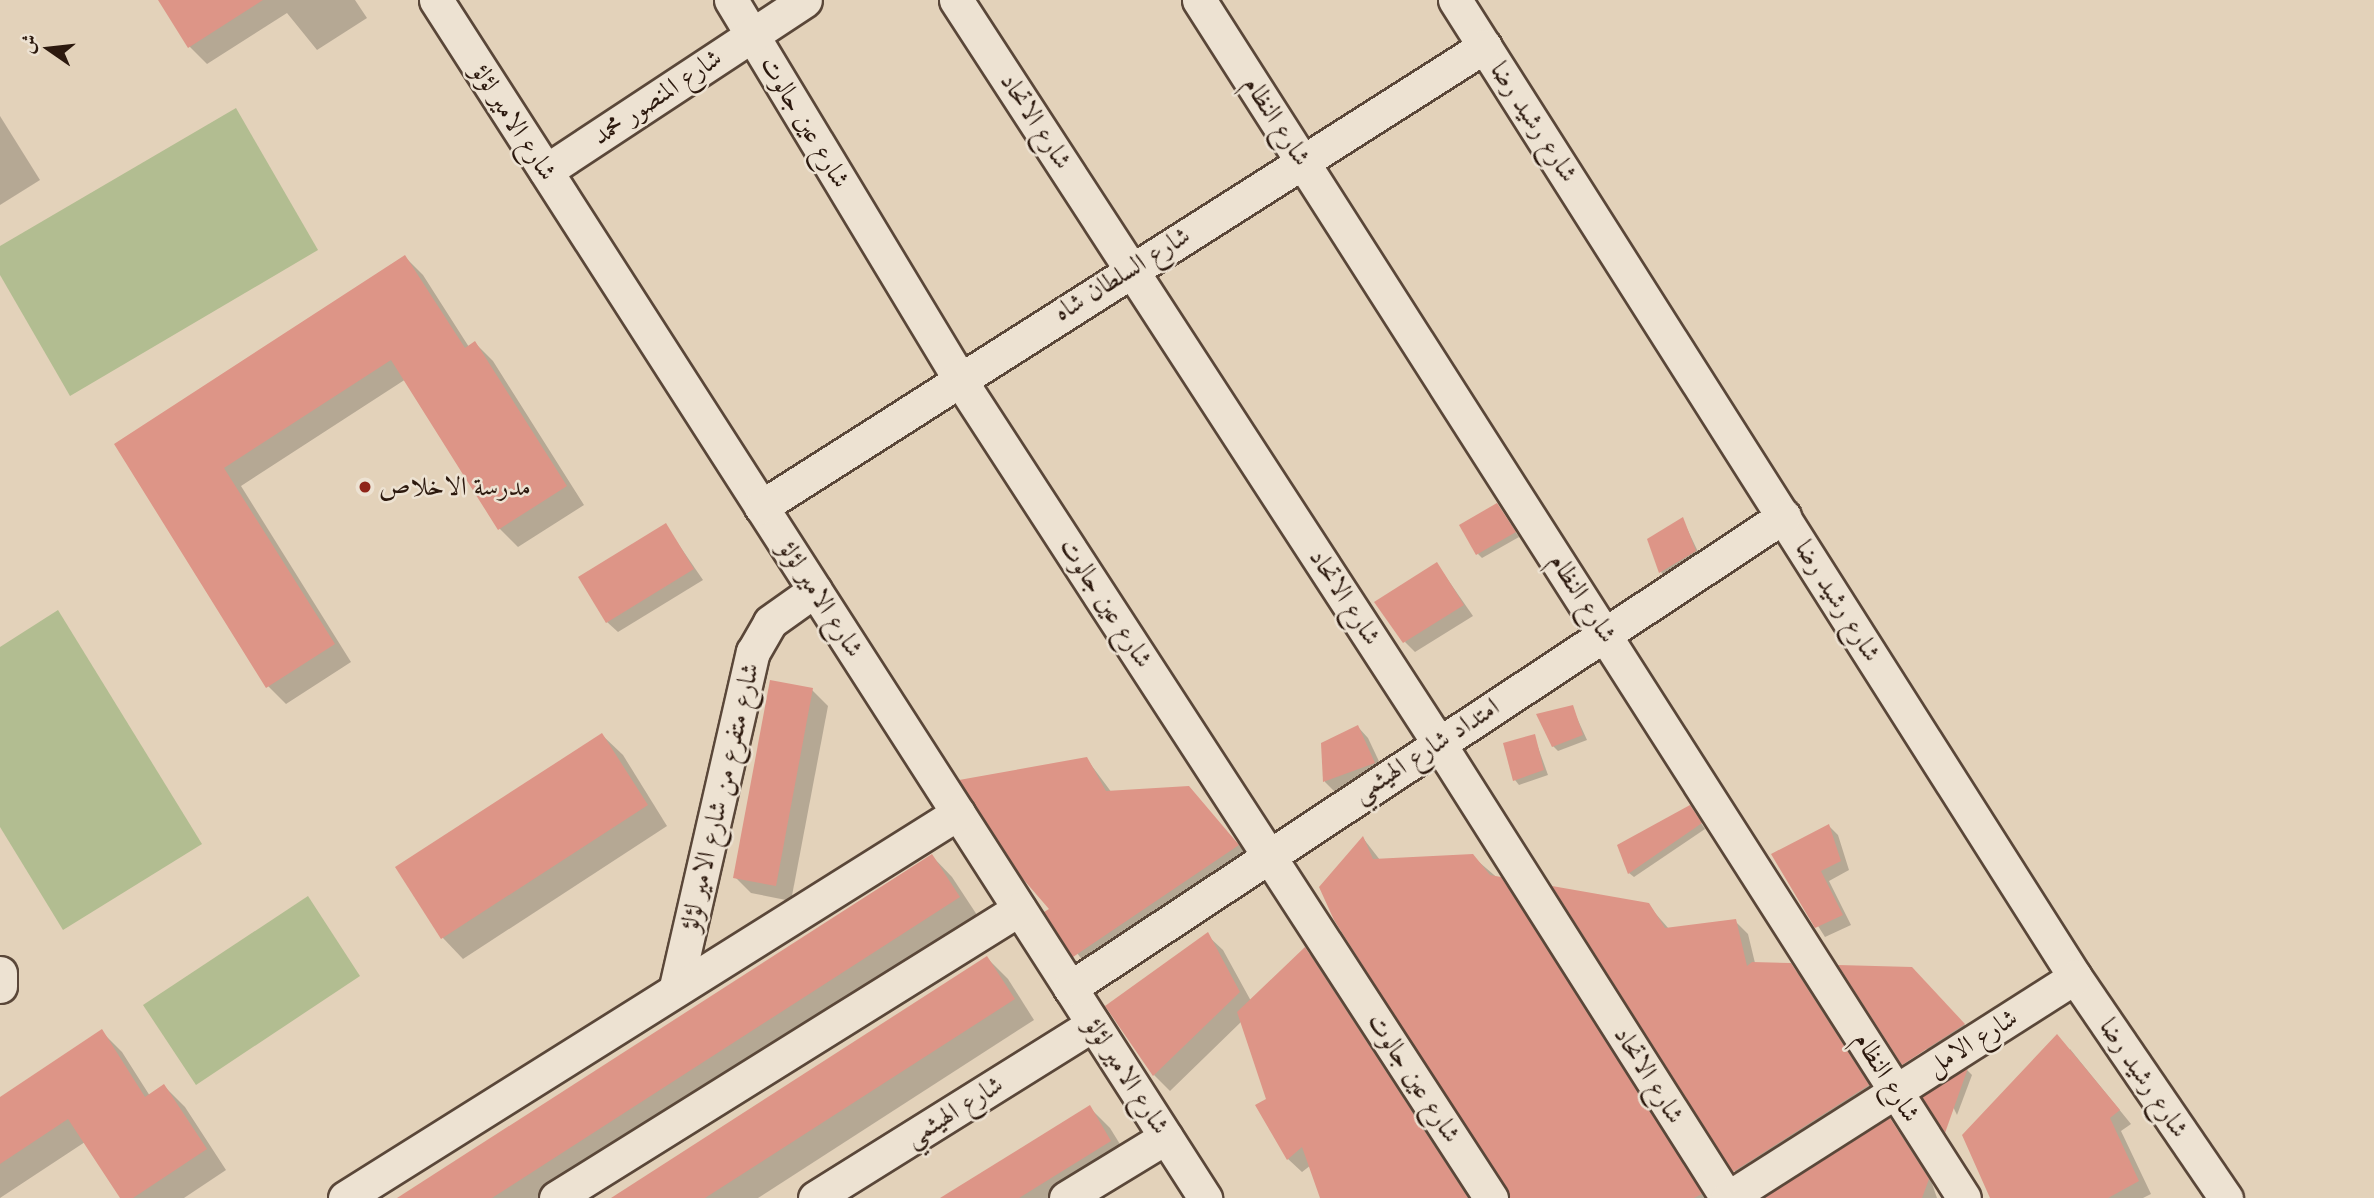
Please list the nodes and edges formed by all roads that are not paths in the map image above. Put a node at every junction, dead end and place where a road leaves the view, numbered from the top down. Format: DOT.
graph roads {
  1 [pos="436,0"];
  2 [pos="731,0"];
  3 [pos="804,0"];
  4 [pos="956,0"];
  5 [pos="1199,0"];
  6 [pos="1455,0"];
  7 [pos="752,33"];
  8 [pos="1485,46"];
  9 [pos="1302,160"];
  10 [pos="546,171"];
  11 [pos="1132,267"];
  12 [pos="958,377"];
  13 [pos="761,507"];
  14 [pos="1784,516"];
  15 [pos="815,590"];
  16 [pos="1605,632"];
  17 [pos="1438,742"];
  18 [pos="958,813"];
  19 [pos="1269,852"];
  20 [pos="1019,909"];
  21 [pos="0,973"];
  22 [pos="2076,977"];
  23 [pos="0,986"];
  24 [pos="676,987"];
  25 [pos="1070,988"];
  26 [pos="1093,1024"];
  27 [pos="1896,1090"];
  28 [pos="1166,1137"];
  29 [pos="354,1196"];
  30 [pos="556,1198"];
  31 [pos="816,1198"];
  32 [pos="1066,1198"];
  33 [pos="1205,1198"];
  34 [pos="1492,1198"];
  35 [pos="1727,1198"];
  36 [pos="1964,1198"];
  37 [pos="2226,1198"];
  1 -- 10 [label="street, شارع الامير لؤلؤ"];
  2 -- 7 [label="street, شارع عين جالوت"];
  3 -- 7 [label="street, شارع المنصور محمد"];
  4 -- 11 [label="street, شارع الاتحاد"];
  5 -- 9 [label="street, شارع النظام"];
  6 -- 8 [label="street, شارع رشيد رضا"];
  7 -- 10 [label="street, شارع المنصور محمد"];
  7 -- 12 [label="street, شارع عين جالوت"];
  8 -- 9 [label="street, شارع السلطان شاه"];
  8 -- 14 [label="street, شارع رشيد رضا"];
  9 -- 11 [label="street, شارع السلطان شاه"];
  9 -- 16 [label="street, شارع النظام"];
  10 -- 13 [label="street, شارع الامير لؤلؤ"];
  11 -- 12 [label="street, شارع السلطان شاه"];
  11 -- 17 [label="street, شارع الاتحاد"];
  12 -- 13 [label="street, شارع السلطان شاه"];
  12 -- 19 [label="street, شارع عين جالوت"];
  13 -- 15 [label="street, شارع الامير لؤلؤ"];
  14 -- 16 [label="street, امتداد شارع الهيثمي"];
  14 -- 22 [label="street, شارع رشيد رضا"];
  15 -- 18 [label="street, شارع الامير لؤلؤ"];
  15 -- 24 [label="street, شارع متفرع من شارع الامير لؤلؤ"];
  16 -- 17 [label="street, امتداد شارع الهيثمي"];
  16 -- 27 [label="street, شارع النظام"];
  17 -- 19 [label="street, امتداد شارع الهيثمي"];
  17 -- 35 [label="street, شارع الاتحاد"];
  18 -- 20 [label="street, شارع الامير لؤلؤ"];
  18 -- 24 [label="street"];
  19 -- 25 [label="street, امتداد شارع الهيثمي"];
  19 -- 34 [label="street, شارع عين جالوت"];
  20 -- 25 [label="street, شارع الامير لؤلؤ"];
  20 -- 30 [label="street"];
  21 -- 23 [label="street"];
  22 -- 27 [label="street, شارع الامل"];
  22 -- 37 [label="street, شارع رشيد رضا"];
  24 -- 29 [label="street"];
  25 -- 26 [label="street, شارع الامير لؤلؤ"];
  26 -- 28 [label="street, شارع الامير لؤلؤ"];
  26 -- 31 [label="street, شارع الهيثمي"];
  27 -- 35 [label="street, شارع الامل"];
  27 -- 36 [label="street, شارع النظام"];
  28 -- 32 [label="street"];
  28 -- 33 [label="street, شارع الامير لؤلؤ"];
}
